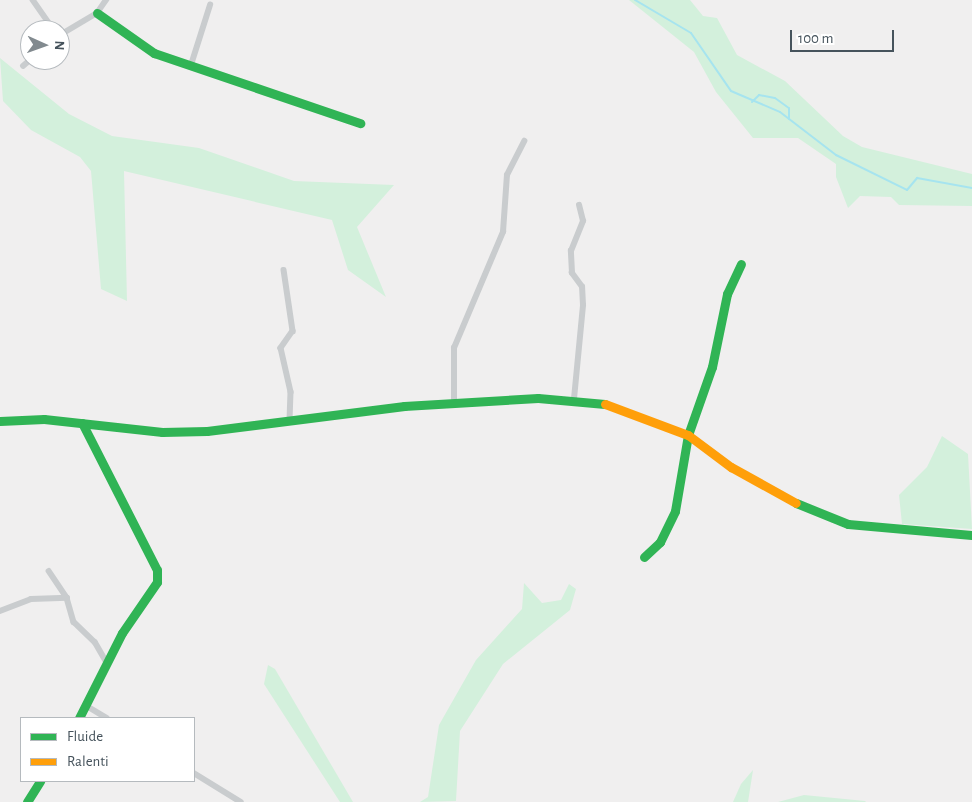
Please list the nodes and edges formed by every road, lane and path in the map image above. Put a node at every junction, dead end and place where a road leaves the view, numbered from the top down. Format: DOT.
graph roads {
  1 [pos="33,0"];
  2 [pos="106,0"];
  3 [pos="210,5"];
  4 [pos="97,13"];
  5 [pos="47,20"];
  6 [pos="70,29"];
  7 [pos="191,64"];
  8 [pos="360,123"];
  9 [pos="524,141"];
  10 [pos="579,205"];
  11 [pos="741,264"];
  12 [pos="284,270"];
  13 [pos="574,399"];
  14 [pos="454,403"];
  15 [pos="0,421"];
  16 [pos="82,423"];
  17 [pos="290,424"];
  18 [pos="688,435"];
  19 [pos="972,535"];
  20 [pos="644,557"];
  21 [pos="49,571"];
  22 [pos="67,598"];
  23 [pos="0,611"];
  24 [pos="107,663"];
  25 [pos="86,706"];
  26 [pos="80,717"];
  27 [pos="105,717"];
  28 [pos="195,774"];
  29 [pos="39,782"];
  30 [pos="27,802"];
  31 [pos="241,802"];
  1 -- 5 [label="street"];
  2 -- 4 [label="street"];
  3 -- 7 [label="street"];
  4 -- 6 [label="street"];
  4 -- 7 [label="main road"];
  7 -- 8 [label="main road"];
  9 -- 14 [label="street"];
  10 -- 13 [label="street"];
  11 -- 18 [label="main road"];
  12 -- 17 [label="street"];
  13 -- 14 [label="main road"];
  13 -- 18 [label="main road"];
  14 -- 17 [label="main road"];
  15 -- 16 [label="main road"];
  16 -- 17 [label="main road"];
  16 -- 24 [label="main road"];
  18 -- 19 [label="main road"];
  18 -- 20 [label="main road"];
  21 -- 22 [label="street"];
  22 -- 23 [label="street"];
  22 -- 24 [label="street"];
  24 -- 25 [label="main road"];
  25 -- 26 [label="main road"];
  25 -- 27 [label="street"];
  28 -- 31 [label="street"];
  29 -- 30 [label="main road"];
}
